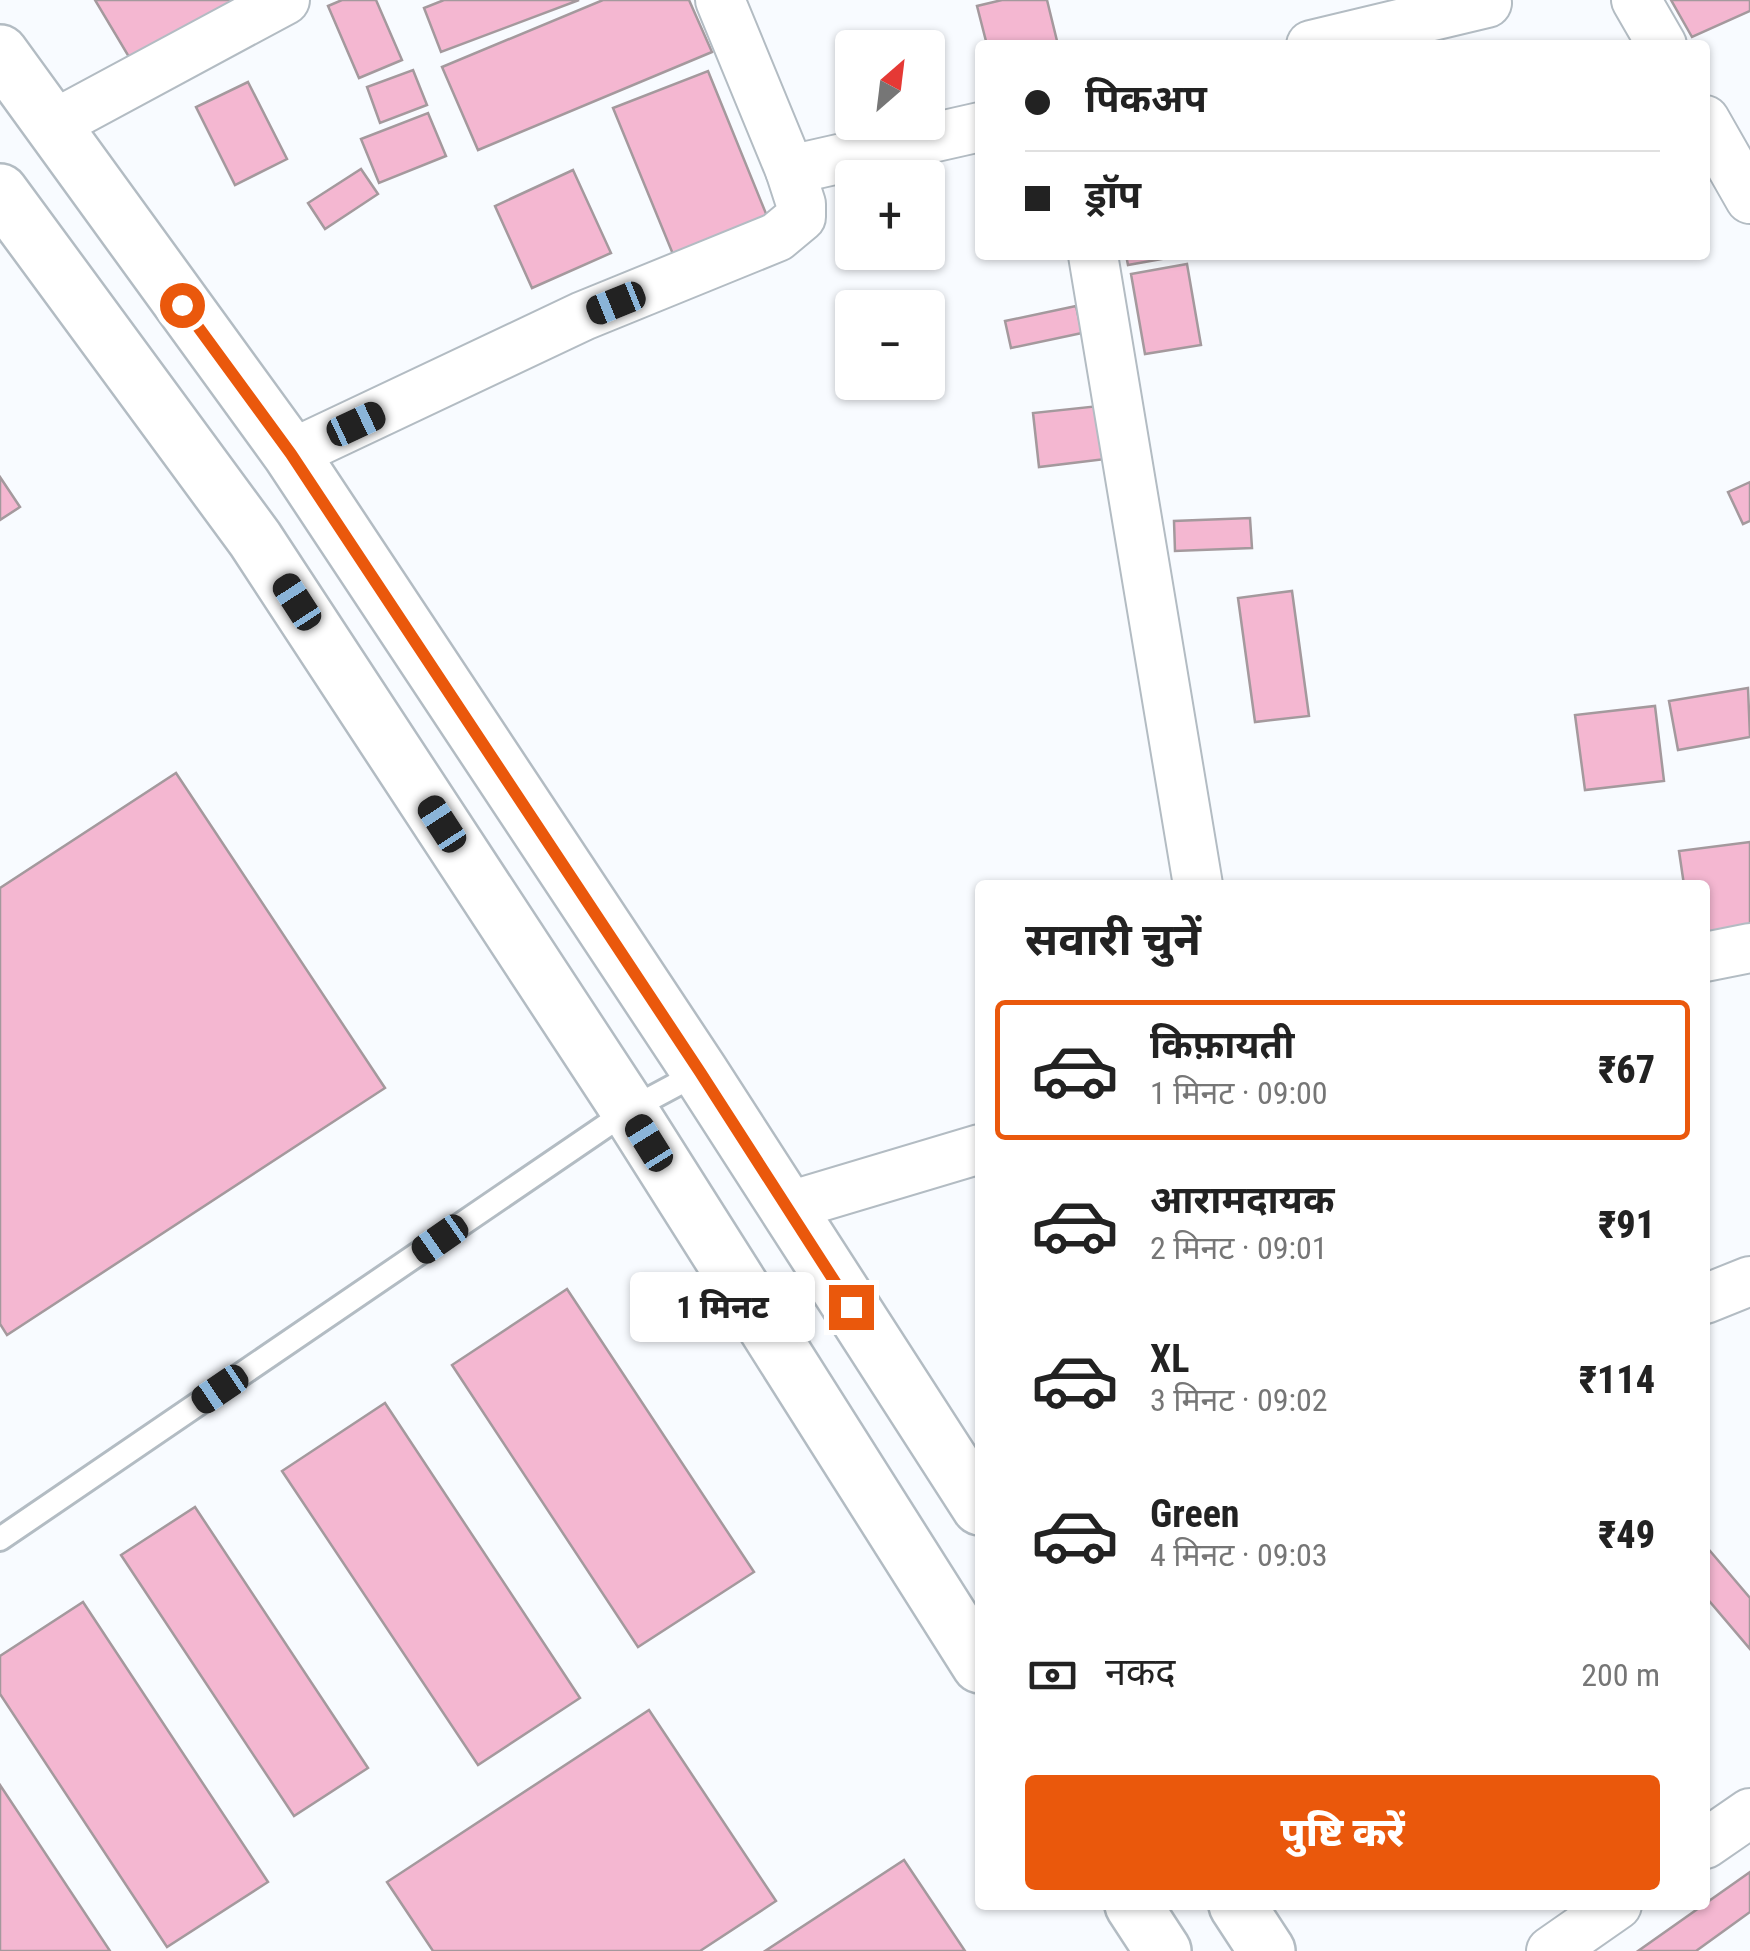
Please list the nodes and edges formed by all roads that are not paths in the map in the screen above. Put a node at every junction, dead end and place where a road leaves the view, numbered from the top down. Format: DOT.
graph roads {
  1 [pos="286,0"];
  2 [pos="720,0"];
  3 [pos="1636,0"];
  4 [pos="1490,1"];
  5 [pos="1332,40"];
  6 [pos="1659,40"];
  7 [pos="0,53"];
  8 [pos="51,126"];
  9 [pos="975,128"];
  10 [pos="1710,129"];
  11 [pos="790,170"];
  12 [pos="0,192"];
  13 [pos="1750,199"];
  14 [pos="1095,260"];
  15 [pos="291,454"];
  16 [pos="319,500"];
  17 [pos="256,538"];
  18 [pos="1197,880"];
  19 [pos="1750,948"];
  20 [pos="1710,956"];
  21 [pos="700,1072"];
  22 [pos="629,1110"];
  23 [pos="975,1150"];
  24 [pos="786,1207"];
  25 [pos="1750,1281"];
  26 [pos="1710,1298"];
  27 [pos="975,1499"];
  28 [pos="0,1539"];
  29 [pos="975,1657"];
  30 [pos="1750,1812"];
  31 [pos="1710,1840"];
  32 [pos="1135,1910"];
  33 [pos="1240,1910"];
  34 [pos="1610,1910"];
  35 [pos="1163,1951"];
  36 [pos="1267,1951"];
  37 [pos="1551,1951"];
  1 -- 8 [label="street"];
  2 -- 11 [label="street"];
  3 -- 6 [label="street"];
  4 -- 5 [label="street"];
  7 -- 8 [label="street"];
  8 -- 15 [label="street"];
  9 -- 11 [label="street"];
  10 -- 13 [label="street"];
  11 -- 15 [label="street"];
  12 -- 17 [label="street"];
  14 -- 18 [label="street"];
  15 -- 16 [label="street"];
  16 -- 17 [label="street"];
  16 -- 21 [label="street"];
  17 -- 22 [label="street"];
  19 -- 20 [label="street"];
  21 -- 22 [label="lane"];
  21 -- 24 [label="street"];
  22 -- 28 [label="lane"];
  22 -- 29 [label="street"];
  23 -- 24 [label="street"];
  24 -- 27 [label="street"];
  25 -- 26 [label="street"];
  30 -- 31 [label="street"];
  32 -- 35 [label="street"];
  33 -- 36 [label="street"];
  34 -- 37 [label="street"];
}
